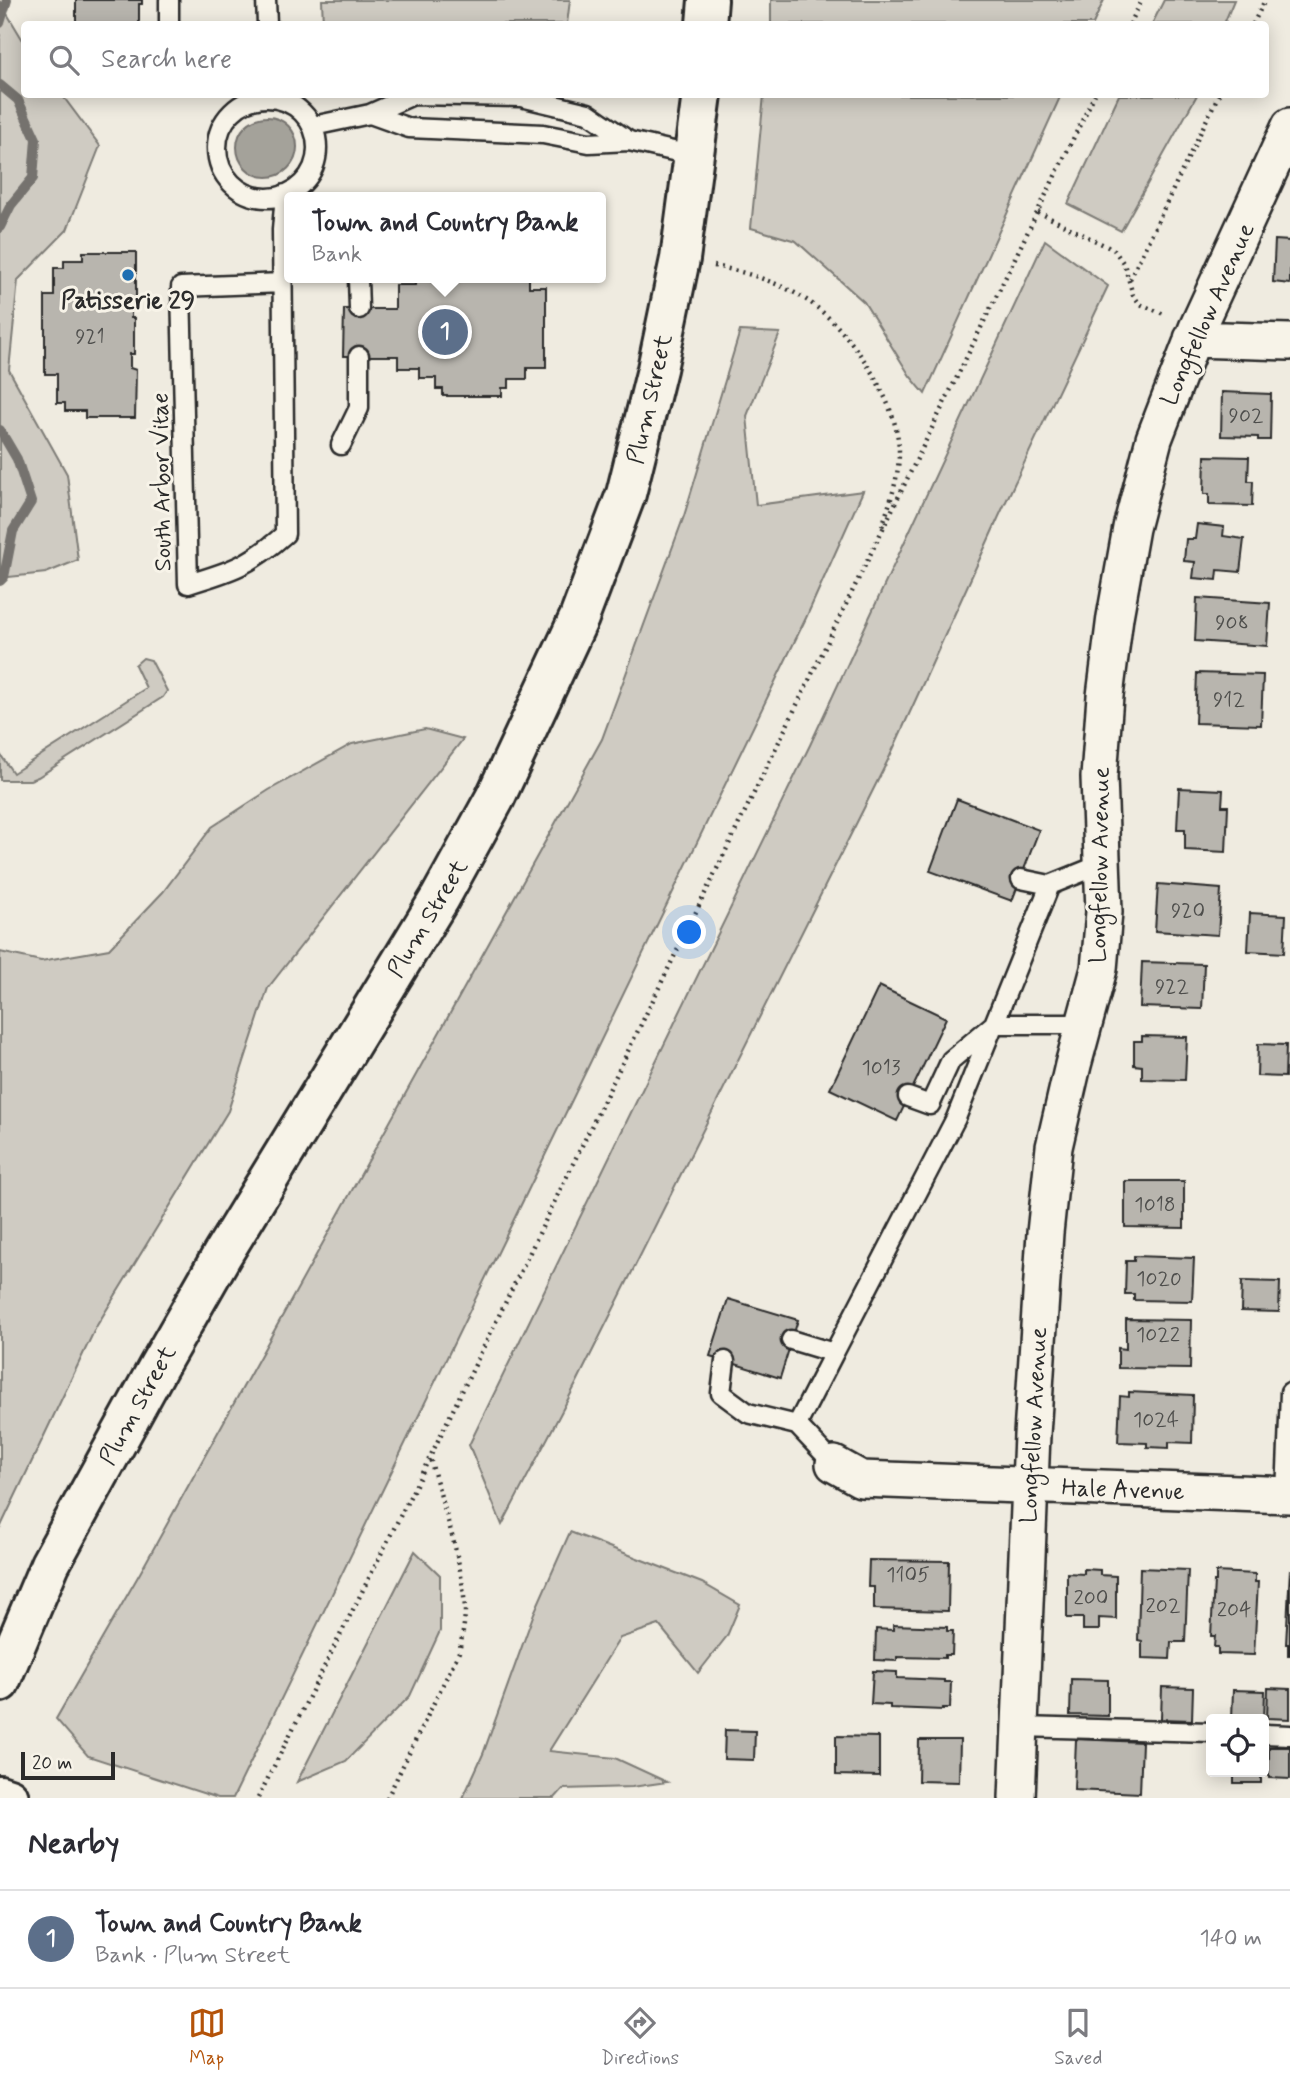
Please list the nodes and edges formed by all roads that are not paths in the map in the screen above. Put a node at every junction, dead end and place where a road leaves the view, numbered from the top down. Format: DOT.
graph roads {
  1 [pos="169,0"];
  2 [pos="266,0"];
  3 [pos="708,0"];
  4 [pos="169,21"];
  5 [pos="267,21"];
  6 [pos="706,21"];
  7 [pos="262,98"];
  8 [pos="278,98"];
  9 [pos="406,98"];
  10 [pos="525,98"];
  11 [pos="702,98"];
  12 [pos="370,114"];
  13 [pos="313,127"];
  14 [pos="1290,127"];
  15 [pos="629,141"];
  16 [pos="695,156"];
  17 [pos="288,192"];
  18 [pos="284,194"];
  19 [pos="284,206"];
  20 [pos="282,283"];
  21 [pos="358,283"];
  22 [pos="359,309"];
  23 [pos="1195,334"];
  24 [pos="1290,342"];
  25 [pos="359,356"];
  26 [pos="341,445"];
  27 [pos="1102,864"];
  28 [pos="1021,879"];
  29 [pos="1050,885"];
  30 [pos="994,1024"];
  31 [pos="1085,1024"];
  32 [pos="908,1097"];
  33 [pos="792,1340"];
  34 [pos="834,1353"];
  35 [pos="725,1361"];
  36 [pos="1290,1392"];
  37 [pos="797,1425"];
  38 [pos="834,1464"];
  39 [pos="1030,1486"];
  40 [pos="1288,1495"];
  41 [pos="0,1682"];
  42 [pos="1020,1727"];
  43 [pos="1206,1732"];
  44 [pos="1269,1734"];
  45 [pos="1290,1735"];
  46 [pos="0,1795"];
  47 [pos="9,1798"];
  48 [pos="1017,1798"];
  1 -- 4 [label="lane"];
  2 -- 5 [label="lane"];
  3 -- 6 [label="main road"];
  7 -- 18 [label="lane"];
  8 -- 13 [label="lane"];
  9 -- 12 [label="lane"];
  10 -- 15 [label="lane"];
  11 -- 16 [label="main road, Plum Street"];
  12 -- 13 [label="lane"];
  12 -- 15 [label="lane"];
  13 -- 17 [label="lane"];
  14 -- 23 [label="street, Longfellow Avenue"];
  15 -- 16 [label="lane"];
  16 -- 41 [label="main road, Plum Street"];
  19 -- 20 [label="lane, South Arbor Vitae"];
  20 -- 20 [label="lane, South Arbor Vitae"];
  21 -- 22 [label="lane"];
  23 -- 24 [label="street"];
  23 -- 27 [label="street, Longfellow Avenue"];
  25 -- 26 [label="lane"];
  27 -- 29 [label="lane"];
  27 -- 31 [label="street, Longfellow Avenue"];
  28 -- 29 [label="lane"];
  29 -- 30 [label="lane"];
  30 -- 31 [label="lane"];
  30 -- 32 [label="lane"];
  30 -- 34 [label="lane"];
  31 -- 39 [label="street, Longfellow Avenue"];
  33 -- 34 [label="lane"];
  34 -- 37 [label="lane"];
  35 -- 37 [label="lane"];
  36 -- 40 [label="lane"];
  37 -- 38 [label="lane"];
  38 -- 39 [label="street, Hale Avenue"];
  39 -- 40 [label="street, Hale Avenue"];
  39 -- 42 [label="street, Longfellow Avenue"];
  42 -- 43 [label="lane"];
  42 -- 48 [label="street, Longfellow Avenue"];
  44 -- 45 [label="lane"];
  46 -- 47 [label="main road"];
}
